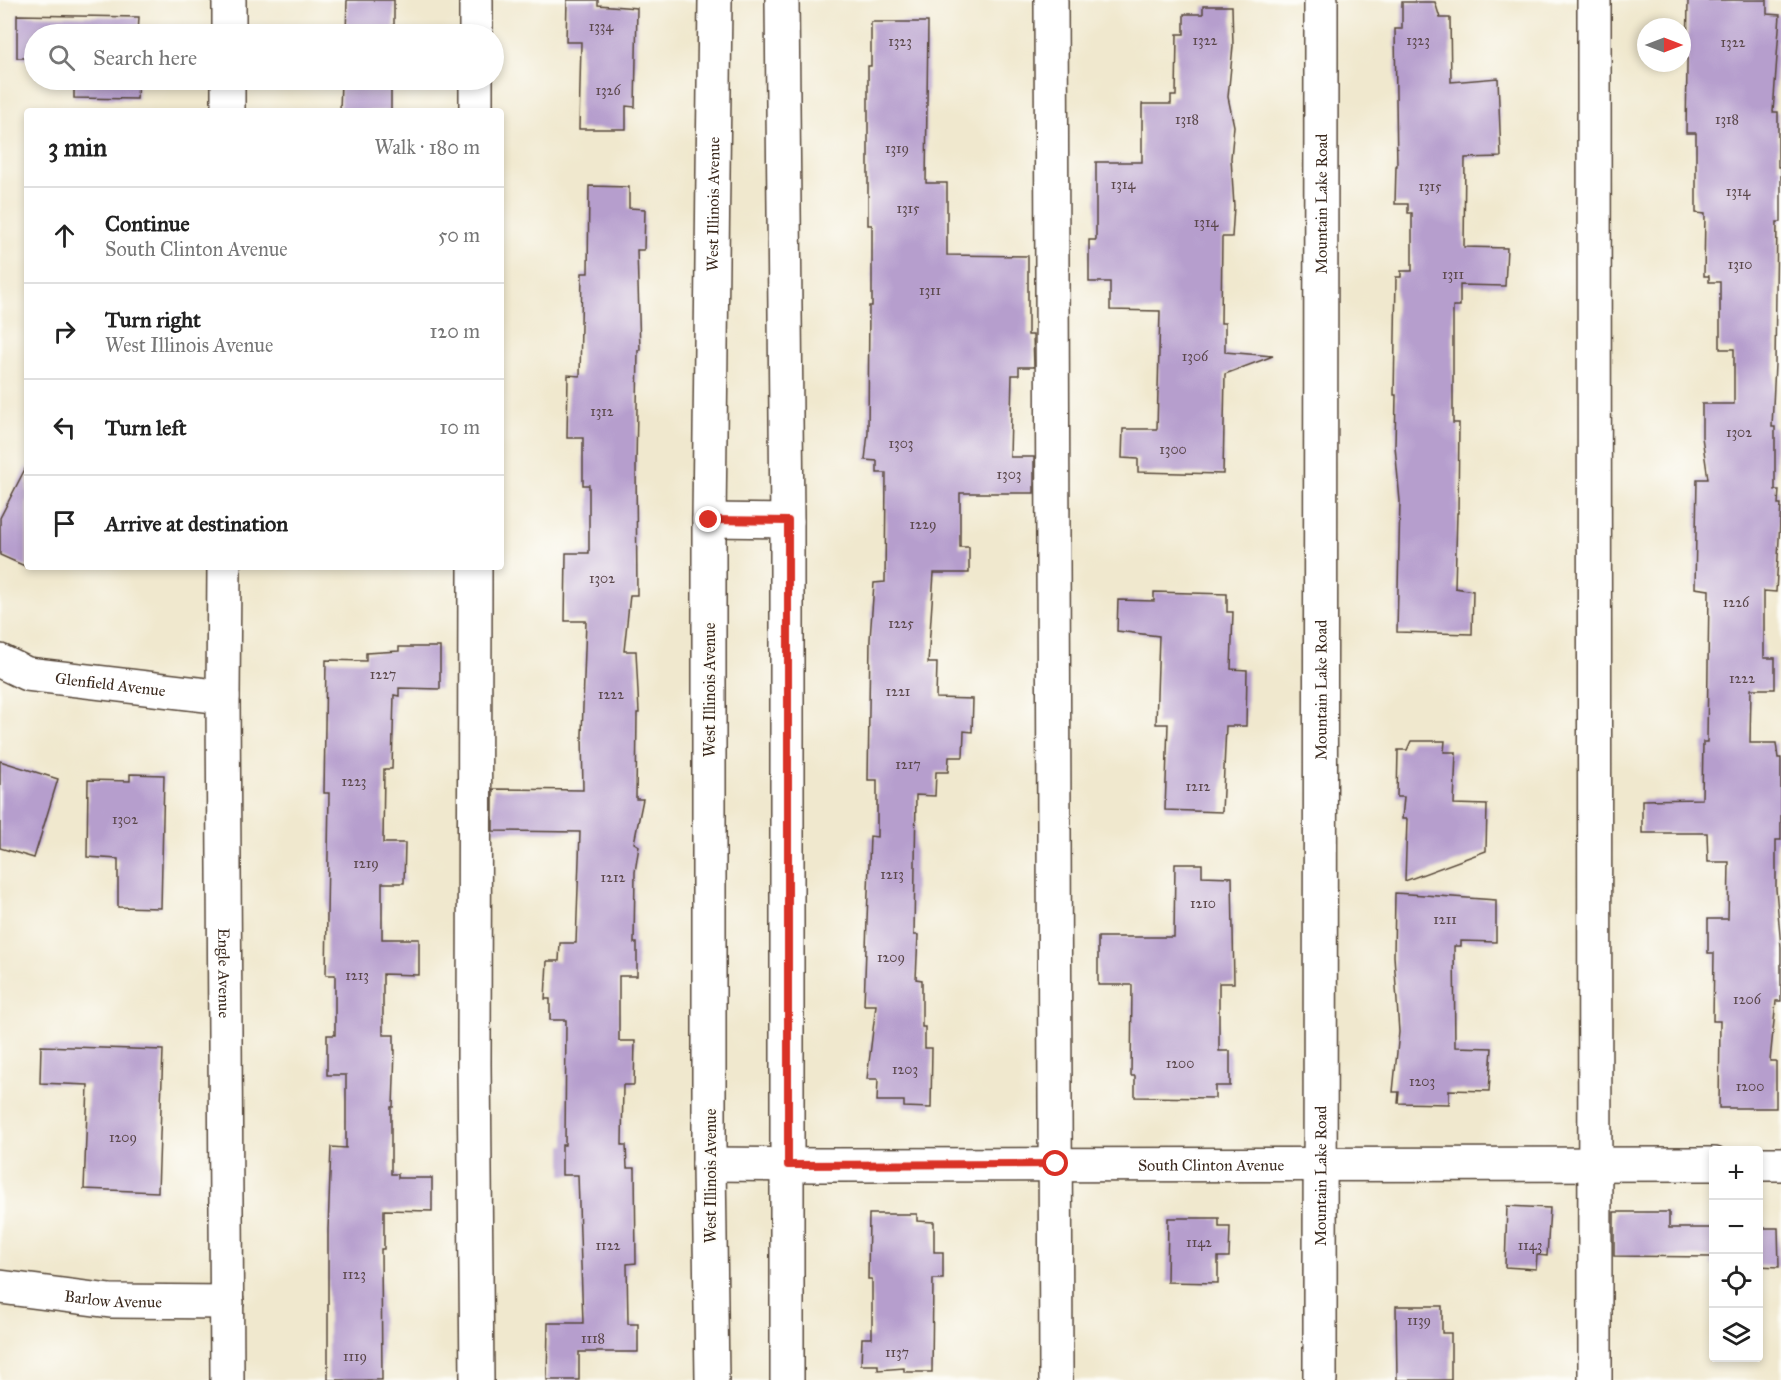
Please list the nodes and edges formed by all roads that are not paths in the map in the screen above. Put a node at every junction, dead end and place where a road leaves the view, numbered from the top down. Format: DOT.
graph roads {
  1 [pos="229,0"];
  2 [pos="476,0"];
  3 [pos="715,0"];
  4 [pos="782,0"];
  5 [pos="1051,0"];
  6 [pos="1321,0"];
  7 [pos="1594,0"];
  8 [pos="228,24"];
  9 [pos="476,24"];
  10 [pos="228,90"];
  11 [pos="476,90"];
  12 [pos="228,108"];
  13 [pos="476,108"];
  14 [pos="709,520"];
  15 [pos="788,521"];
  16 [pos="224,570"];
  17 [pos="475,570"];
  18 [pos="0,661"];
  19 [pos="223,697"];
  20 [pos="709,1164"];
  21 [pos="1056,1164"];
  22 [pos="1595,1164"];
  23 [pos="1709,1164"];
  24 [pos="1763,1164"];
  25 [pos="1781,1164"];
  26 [pos="788,1165"];
  27 [pos="1320,1165"];
  28 [pos="0,1287"];
  29 [pos="227,1302"];
  30 [pos="227,1380"];
  31 [pos="477,1380"];
  32 [pos="712,1380"];
  33 [pos="787,1380"];
  34 [pos="1056,1380"];
  35 [pos="1320,1380"];
  36 [pos="1595,1380"];
  1 -- 8 [label="street"];
  2 -- 9 [label="street"];
  3 -- 14 [label="street, West Illinois Avenue"];
  4 -- 15 [label="street"];
  5 -- 21 [label="street"];
  6 -- 27 [label="street, Mountain Lake Road"];
  7 -- 22 [label="street"];
  10 -- 12 [label="street"];
  11 -- 13 [label="street"];
  14 -- 15 [label="street"];
  14 -- 20 [label="street, West Illinois Avenue"];
  15 -- 26 [label="street"];
  16 -- 19 [label="street, Engle Avenue"];
  17 -- 31 [label="street"];
  18 -- 19 [label="street, Glenfield Avenue"];
  19 -- 29 [label="street, Engle Avenue"];
  20 -- 26 [label="street, South Clinton Avenue"];
  20 -- 32 [label="street, West Illinois Avenue"];
  21 -- 26 [label="street, South Clinton Avenue"];
  21 -- 27 [label="street, South Clinton Avenue"];
  21 -- 34 [label="street"];
  22 -- 23 [label="street, South Clinton Avenue"];
  22 -- 27 [label="street, South Clinton Avenue"];
  22 -- 36 [label="street"];
  24 -- 25 [label="street"];
  26 -- 33 [label="street"];
  27 -- 35 [label="street, Mountain Lake Road"];
  28 -- 29 [label="street, Barlow Avenue"];
  29 -- 30 [label="street, Engle Avenue"];
}
